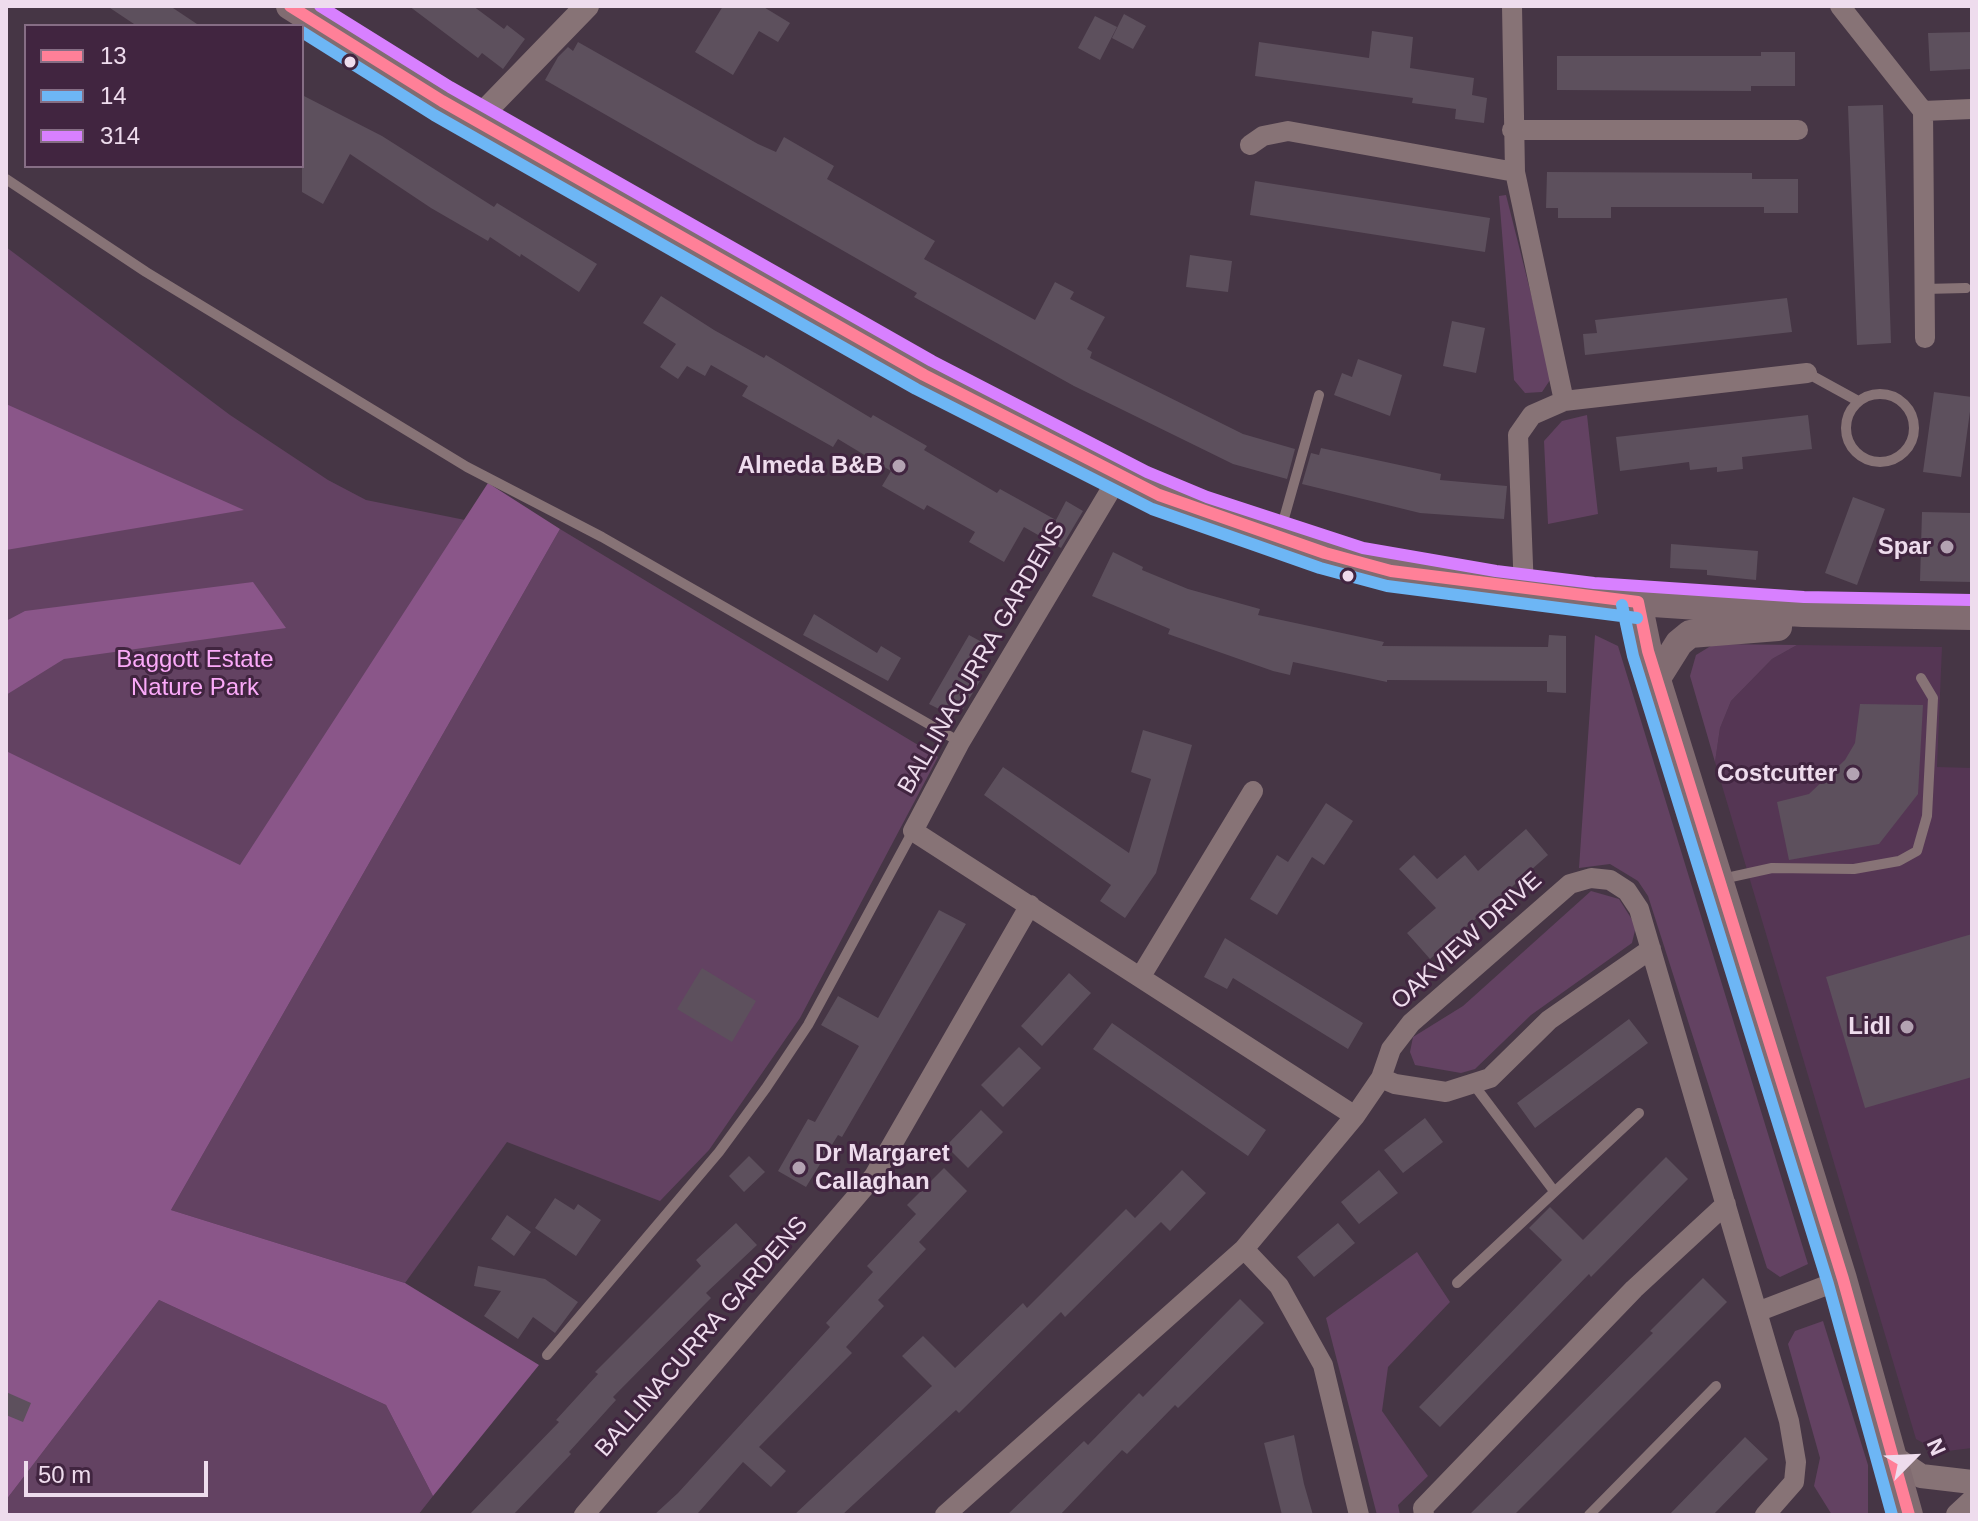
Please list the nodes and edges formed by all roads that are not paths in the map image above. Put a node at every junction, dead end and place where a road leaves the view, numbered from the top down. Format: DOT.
graph roads {
  1 [pos="290,6"];
  2 [pos="587,6"];
  3 [pos="1512,6"];
  4 [pos="1840,6"];
  5 [pos="1972,109"];
  6 [pos="1923,111"];
  7 [pos="479,123"];
  8 [pos="1512,130"];
  9 [pos="1798,130"];
  10 [pos="1250,145"];
  11 [pos="1515,172"];
  12 [pos="6,179"];
  13 [pos="1966,288"];
  14 [pos="1924,289"];
  15 [pos="1925,338"];
  16 [pos="1807,373"];
  17 [pos="1319,395"];
  18 [pos="1564,401"];
  19 [pos="1858,401"];
  20 [pos="1119,476"];
  21 [pos="1279,538"];
  22 [pos="1524,591"];
  23 [pos="1638,602"];
  24 [pos="1803,613"];
  25 [pos="1972,616"];
  26 [pos="1657,678"];
  27 [pos="1921,678"];
  28 [pos="960,742"];
  29 [pos="1253,791"];
  30 [pos="913,831"];
  31 [pos="1720,879"];
  32 [pos="1030,905"];
  33 [pos="1651,949"];
  34 [pos="1141,976"];
  35 [pos="1381,1078"];
  36 [pos="1474,1085"];
  37 [pos="1639,1113"];
  38 [pos="1355,1116"];
  39 [pos="1554,1191"];
  40 [pos="1726,1204"];
  41 [pos="1244,1249"];
  42 [pos="1843,1279"];
  43 [pos="1457,1283"];
  44 [pos="1757,1312"];
  45 [pos="547,1355"];
  46 [pos="1716,1386"];
  47 [pos="1890,1455"];
  48 [pos="1972,1482"];
  49 [pos="1972,1502"];
  50 [pos="584,1515"];
  51 [pos="945,1515"];
  52 [pos="1359,1515"];
  53 [pos="1424,1515"];
  54 [pos="1589,1515"];
  55 [pos="1765,1515"];
  56 [pos="1909,1515"];
  57 [pos="1958,1515"];
  1 -- 7 [label="main road"];
  2 -- 7 [label="street"];
  3 -- 8 [label="street"];
  4 -- 6 [label="street"];
  5 -- 6 [label="street"];
  6 -- 14 [label="street"];
  7 -- 20 [label="main road"];
  8 -- 9 [label="street"];
  8 -- 11 [label="street"];
  10 -- 11 [label="street"];
  11 -- 18 [label="street"];
  12 -- 28 [label="lane"];
  13 -- 14 [label="lane"];
  14 -- 15 [label="street"];
  16 -- 18 [label="street"];
  16 -- 19 [label="lane"];
  17 -- 21 [label="lane"];
  18 -- 22 [label="street"];
  19 -- 19 [label="lane"];
  20 -- 21 [label="main road"];
  20 -- 28 [label="street, BALLINACURRA GARDENS"];
  21 -- 22 [label="main road"];
  22 -- 23 [label="main road"];
  23 -- 24 [label="main road"];
  23 -- 26 [label="main road"];
  24 -- 25 [label="main road"];
  24 -- 26 [label="main road"];
  26 -- 31 [label="main road"];
  27 -- 31 [label="lane"];
  28 -- 30 [label="street, BALLINACURRA GARDENS"];
  29 -- 34 [label="street"];
  30 -- 32 [label="street, BALLINACURRA GARDENS"];
  30 -- 45 [label="lane"];
  31 -- 42 [label="main road"];
  32 -- 34 [label="street, BALLINACURRA GARDENS"];
  32 -- 50 [label="street, BALLINACURRA GARDENS"];
  33 -- 35 [label="street, OAKVIEW DRIVE"];
  33 -- 36 [label="street"];
  33 -- 40 [label="street, OAKVIEW DRIVE"];
  34 -- 38 [label="street, BALLINACURRA GARDENS"];
  35 -- 36 [label="street"];
  35 -- 38 [label="street"];
  36 -- 39 [label="lane"];
  37 -- 39 [label="lane"];
  38 -- 41 [label="street"];
  39 -- 43 [label="lane"];
  40 -- 44 [label="street, OAKVIEW DRIVE"];
  40 -- 53 [label="street"];
  41 -- 51 [label="street"];
  41 -- 52 [label="street"];
  42 -- 44 [label="street"];
  42 -- 47 [label="main road"];
  44 -- 55 [label="street, OAKVIEW DRIVE"];
  46 -- 54 [label="lane"];
  47 -- 48 [label="street"];
  47 -- 56 [label="main road"];
  49 -- 57 [label="street"];
}
